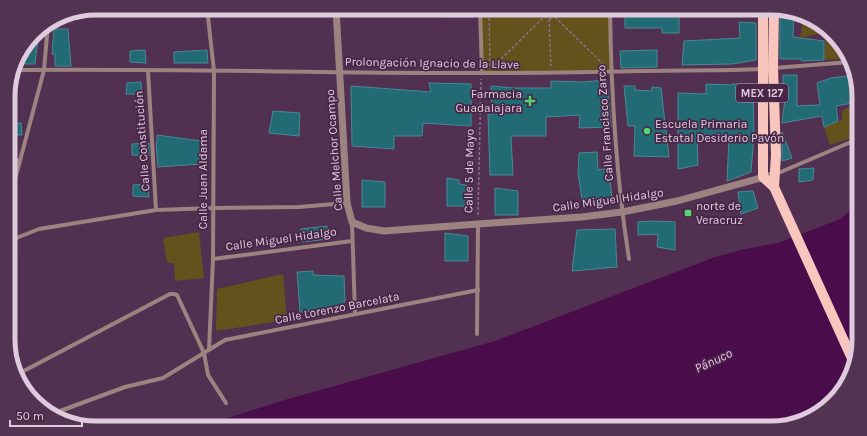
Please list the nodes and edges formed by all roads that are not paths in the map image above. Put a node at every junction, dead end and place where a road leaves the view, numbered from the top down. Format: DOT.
graph roads {
  1 [pos="208,15"];
  2 [pos="336,15"];
  3 [pos="480,15"];
  4 [pos="610,15"];
  5 [pos="763,15"];
  6 [pos="774,15"];
  7 [pos="47,32"];
  8 [pos="845,62"];
  9 [pos="773,68"];
  10 [pos="762,69"];
  11 [pos="20,70"];
  12 [pos="44,70"];
  13 [pos="148,71"];
  14 [pos="214,71"];
  15 [pos="339,72"];
  16 [pos="611,72"];
  17 [pos="482,73"];
  18 [pos="852,142"];
  19 [pos="15,161"];
  20 [pos="20,162"];
  21 [pos="775,174"];
  22 [pos="763,177"];
  23 [pos="15,180"];
  24 [pos="774,187"];
  25 [pos="347,203"];
  26 [pos="213,208"];
  27 [pos="156,210"];
  28 [pos="622,212"];
  29 [pos="352,222"];
  30 [pos="478,224"];
  31 [pos="15,238"];
  32 [pos="352,241"];
  33 [pos="213,259"];
  34 [pos="629,259"];
  35 [pos="478,290"];
  36 [pos="355,314"];
  37 [pos="477,334"];
  38 [pos="209,350"];
  39 [pos="204,353"];
  40 [pos="850,355"];
  41 [pos="21,372"];
  42 [pos="226,403"];
  43 [pos="58,412"];
  1 -- 14 [label="street, Calle Juan Aldama"];
  2 -- 15 [label="street, Calle Melchor Ocampo"];
  3 -- 17 [label="street"];
  4 -- 16 [label="street, Calle Francisco Zarco"];
  5 -- 10 [label="main road, MEX 127"];
  6 -- 9 [label="main road, MEX 127"];
  7 -- 12 [label="street"];
  8 -- 9 [label="street, Prolongación Ignacio de la Llave"];
  9 -- 10 [label="street, Prolongación Ignacio de la Llave"];
  9 -- 21 [label="main road, MEX 127"];
  10 -- 16 [label="street, Prolongación Ignacio de la Llave"];
  10 -- 22 [label="main road, MEX 127"];
  11 -- 12 [label="street, Prolongación Ignacio de la Llave"];
  12 -- 13 [label="street, Prolongación Ignacio de la Llave"];
  12 -- 20 [label="street"];
  13 -- 14 [label="street, Prolongación Ignacio de la Llave"];
  13 -- 27 [label="street, Calle Constitución"];
  14 -- 15 [label="street, Prolongación Ignacio de la Llave"];
  14 -- 26 [label="street, Calle Juan Aldama"];
  15 -- 17 [label="street, Prolongación Ignacio de la Llave"];
  15 -- 25 [label="street, Calle Melchor Ocampo"];
  16 -- 17 [label="street, Prolongación Ignacio de la Llave"];
  16 -- 28 [label="street, Calle Francisco Zarco"];
  18 -- 21 [label="street, Calle Miguel Hidalgo"];
  19 -- 20 [label="street"];
  20 -- 23 [label="street"];
  21 -- 22 [label="street, Calle Miguel Hidalgo"];
  21 -- 24 [label="main road, MEX 127"];
  22 -- 24 [label="main road, MEX 127"];
  22 -- 28 [label="street, Calle Miguel Hidalgo"];
  24 -- 40 [label="main road, MEX 127"];
  25 -- 26 [label="street"];
  25 -- 29 [label="street, Calle Melchor Ocampo"];
  26 -- 27 [label="street"];
  26 -- 33 [label="street, Calle Juan Aldama"];
  27 -- 31 [label="street"];
  28 -- 30 [label="street, Calle Miguel Hidalgo"];
  28 -- 34 [label="street, Calle Francisco Zarco"];
  29 -- 30 [label="street, Calle Miguel Hidalgo"];
  29 -- 32 [label="street, Calle Melchor Ocampo"];
  30 -- 35 [label="street, Calle 5 de Mayo"];
  32 -- 33 [label="street, Calle Miguel Hidalgo"];
  32 -- 36 [label="street, Calle Melchor Ocampo"];
  33 -- 38 [label="street, Calle Juan Aldama"];
  35 -- 36 [label="street, Calle Lorenzo Barcelata"];
  35 -- 37 [label="street, Calle 5 de Mayo"];
  36 -- 38 [label="street, Calle Lorenzo Barcelata"];
  38 -- 39 [label="street, Calle Lorenzo Barcelata"];
  39 -- 41 [label="street"];
  39 -- 42 [label="street"];
  39 -- 43 [label="street, Calle Lorenzo Barcelata"];
}
